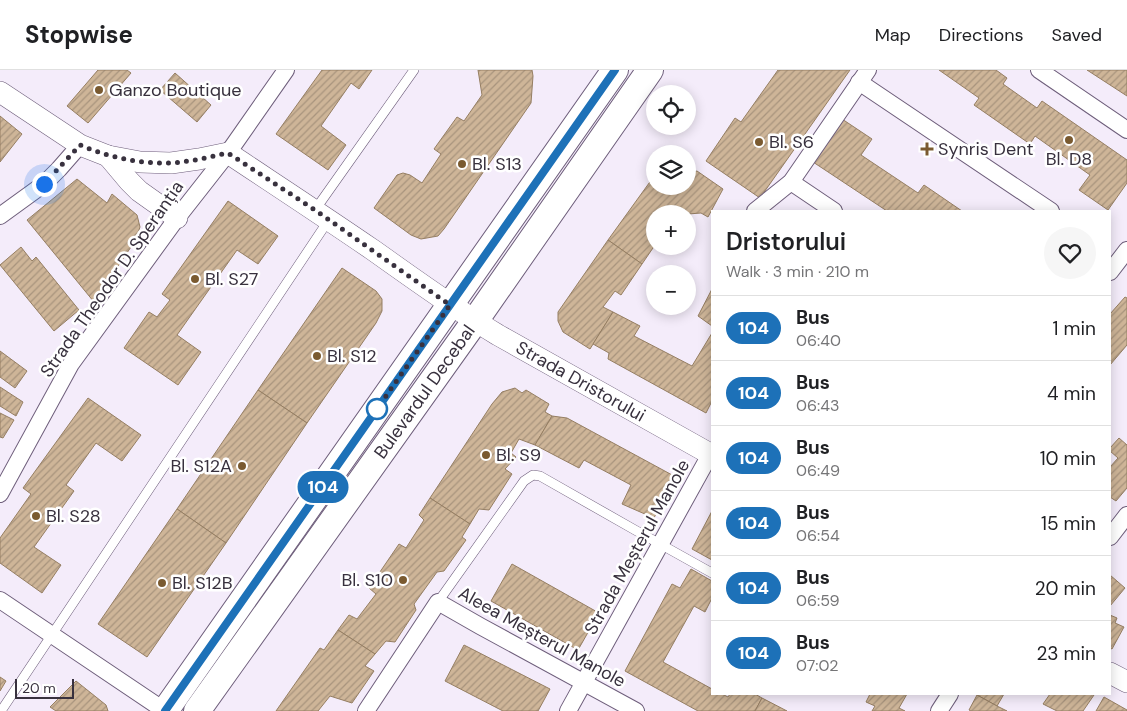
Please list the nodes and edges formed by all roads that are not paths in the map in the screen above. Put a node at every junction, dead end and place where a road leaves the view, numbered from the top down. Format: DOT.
graph roads {
  1 [pos="286,70"];
  2 [pos="414,70"];
  3 [pos="616,70"];
  4 [pos="650,70"];
  5 [pos="1040,70"];
  6 [pos="864,76"];
  7 [pos="0,92"];
  8 [pos="1127,130"];
  9 [pos="80,145"];
  10 [pos="228,153"];
  11 [pos="108,156"];
  12 [pos="791,182"];
  13 [pos="756,210"];
  14 [pos="833,210"];
  15 [pos="1050,210"];
  16 [pos="322,215"];
  17 [pos="0,216"];
  18 [pos="177,218"];
  19 [pos="1119,253"];
  20 [pos="1111,270"];
  21 [pos="450,305"];
  22 [pos="475,321"];
  23 [pos="711,452"];
  24 [pos="711,455"];
  25 [pos="0,494"];
  26 [pos="1127,515"];
  27 [pos="1111,536"];
  28 [pos="661,544"];
  29 [pos="711,572"];
  30 [pos="0,600"];
  31 [pos="438,602"];
  32 [pos="52,634"];
  33 [pos="1111,674"];
  34 [pos="1127,682"];
  35 [pos="584,683"];
  36 [pos="1,711"];
  37 [pos="165,711"];
  38 [pos="197,711"];
  39 [pos="366,711"];
  40 [pos="568,711"];
  41 [pos="636,711"];
  1 -- 10 [label="street, Strada Theodor D. Speranția"];
  2 -- 16 [label="lane"];
  3 -- 21 [label="main road, Bulevardul Decebal"];
  4 -- 22 [label="main road, Bulevardul Decebal"];
  5 -- 8 [label="street"];
  6 -- 12 [label="street"];
  6 -- 15 [label="street"];
  7 -- 9 [label="street"];
  9 -- 11 [label="street"];
  9 -- 17 [label="street"];
  10 -- 11 [label="street"];
  10 -- 16 [label="street, Strada Dristorului"];
  10 -- 18 [label="street, Strada Theodor D. Speranția"];
  11 -- 18 [label="street"];
  12 -- 13 [label="street"];
  12 -- 14 [label="street"];
  16 -- 21 [label="street, Strada Dristorului"];
  16 -- 32 [label="lane"];
  18 -- 25 [label="street, Strada Theodor D. Speranția"];
  19 -- 20 [label="street"];
  21 -- 22 [label="street, Strada Dristorului"];
  21 -- 37 [label="main road, Bulevardul Decebal"];
  22 -- 23 [label="street, Strada Dristorului"];
  22 -- 38 [label="main road, Bulevardul Decebal"];
  24 -- 28 [label="street, Strada Meșterul Manole"];
  26 -- 27 [label="street"];
  28 -- 29 [label="lane"];
  28 -- 31 [label="lane"];
  28 -- 35 [label="street, Strada Meșterul Manole"];
  30 -- 32 [label="street"];
  31 -- 35 [label="street, Aleea Meșterul Manole"];
  31 -- 39 [label="street, Aleea Meșterul Manole"];
  32 -- 36 [label="lane"];
  32 -- 37 [label="street"];
  33 -- 34 [label="street"];
  35 -- 40 [label="street, Strada Meșterul Manole"];
  35 -- 41 [label="street, Aleea Meșterul Manole"];
}
